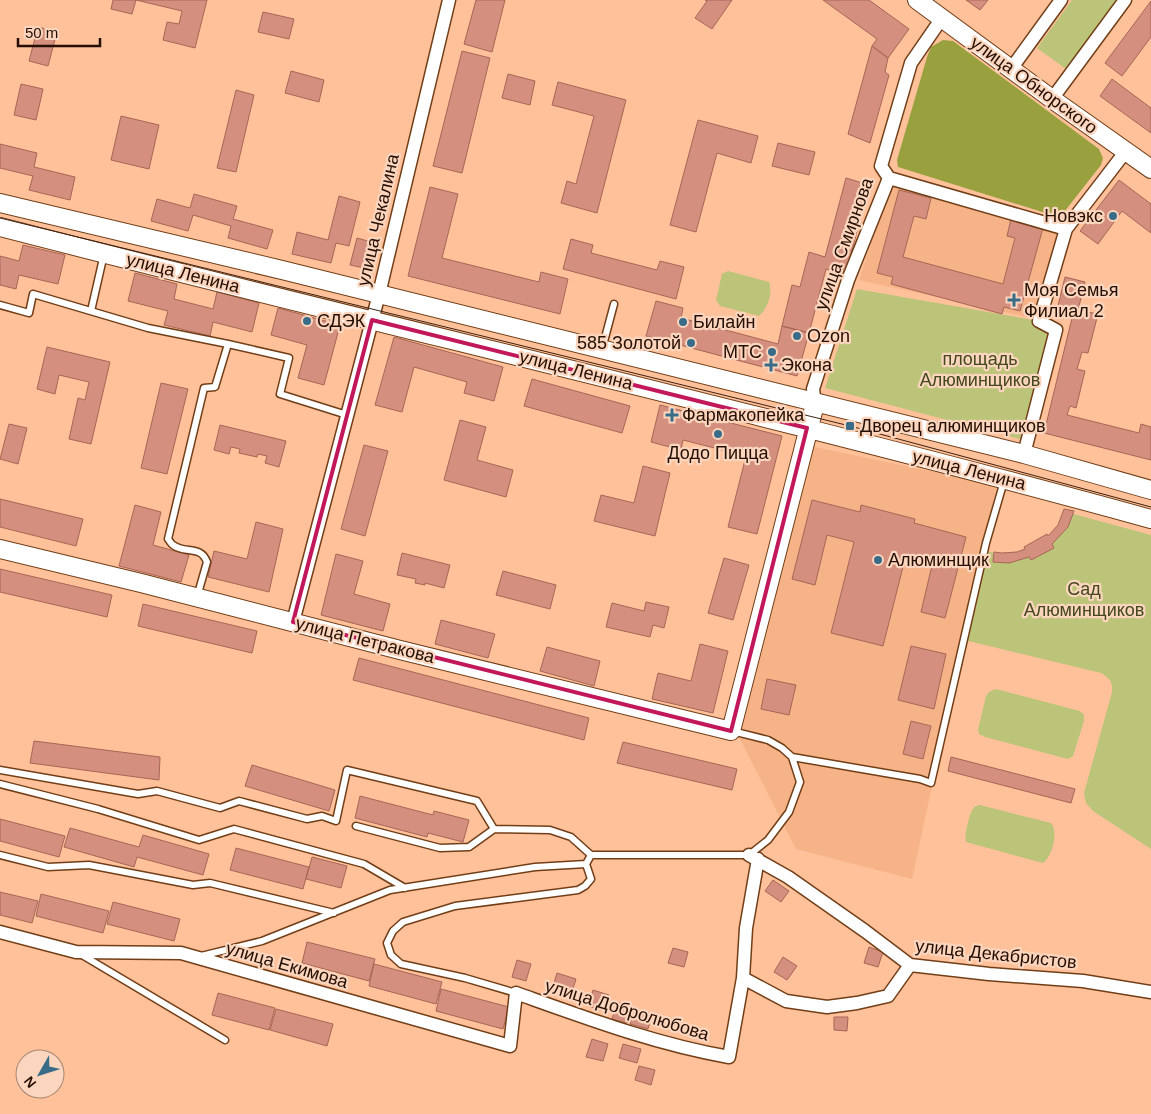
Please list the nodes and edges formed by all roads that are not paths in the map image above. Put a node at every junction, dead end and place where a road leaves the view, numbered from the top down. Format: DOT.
graph roads {
  1 [pos="449,0"];
  2 [pos="917,0"];
  3 [pos="1061,0"];
  4 [pos="1125,0"];
  5 [pos="942,18"];
  6 [pos="1011,69"];
  7 [pos="1052,99"];
  8 [pos="1126,151"];
  9 [pos="1151,169"];
  10 [pos="889,178"];
  11 [pos="0,203"];
  12 [pos="0,226"];
  13 [pos="1066,230"];
  14 [pos="104,253"];
  15 [pos="379,294"];
  16 [pos="614,304"];
  17 [pos="0,305"];
  18 [pos="91,312"];
  19 [pos="372,320"];
  20 [pos="228,344"];
  21 [pos="602,350"];
  22 [pos="815,404"];
  23 [pos="347,415"];
  24 [pos="807,428"];
  25 [pos="1024,454"];
  26 [pos="1004,480"];
  27 [pos="1151,490"];
  28 [pos="1151,519"];
  29 [pos="0,549"];
  30 [pos="197,598"];
  31 [pos="294,622"];
  32 [pos="731,731"];
  33 [pos="792,757"];
  34 [pos="0,770"];
  35 [pos="0,784"];
  36 [pos="356,826"];
  37 [pos="494,829"];
  38 [pos="0,855"];
  39 [pos="591,855"];
  40 [pos="754,857"];
  41 [pos="586,864"];
  42 [pos="405,888"];
  43 [pos="335,913"];
  44 [pos="0,932"];
  45 [pos="76,952"];
  46 [pos="197,957"];
  47 [pos="910,965"];
  48 [pos="742,978"];
  49 [pos="1151,992"];
  50 [pos="516,993"];
  51 [pos="226,1040"];
  1 -- 15 [label="street, улица Чекалина"];
  2 -- 5 [label="main road, улица Обнорского"];
  3 -- 6 [label="street"];
  4 -- 7 [label="street"];
  5 -- 6 [label="main road, улица Обнорского"];
  5 -- 10 [label="street, улица Смирнова"];
  6 -- 7 [label="main road, улица Обнорского"];
  7 -- 8 [label="main road, улица Обнорского"];
  8 -- 9 [label="main road, улица Обнорского"];
  8 -- 13 [label="street"];
  10 -- 13 [label="street"];
  10 -- 22 [label="street, улица Смирнова"];
  11 -- 15 [label="main road, улица Ленина"];
  12 -- 14 [label="main road, улица Ленина"];
  13 -- 25 [label="street"];
  14 -- 18 [label="lane"];
  14 -- 19 [label="main road, улица Ленина"];
  15 -- 19 [label="street, улица Чекалина"];
  15 -- 21 [label="main road, улица Ленина"];
  16 -- 21 [label="lane"];
  17 -- 18 [label="lane"];
  18 -- 20 [label="lane"];
  19 -- 23 [label="street, улица Чекалина"];
  19 -- 24 [label="main road, улица Ленина"];
  20 -- 23 [label="lane"];
  20 -- 30 [label="lane"];
  21 -- 22 [label="main road, улица Ленина"];
  22 -- 24 [label="main road"];
  22 -- 25 [label="main road, улица Ленина"];
  23 -- 31 [label="street, улица Чекалина"];
  24 -- 26 [label="main road, улица Ленина"];
  24 -- 32 [label="main road"];
  25 -- 27 [label="main road, улица Ленина"];
  26 -- 28 [label="main road, улица Ленина"];
  26 -- 33 [label="lane"];
  29 -- 30 [label="main road, улица Петракова"];
  30 -- 31 [label="main road, улица Петракова"];
  31 -- 32 [label="main road, улица Петракова"];
  32 -- 33 [label="lane"];
  33 -- 40 [label="lane"];
  34 -- 37 [label="lane"];
  35 -- 42 [label="lane"];
  36 -- 37 [label="lane"];
  37 -- 39 [label="lane"];
  38 -- 43 [label="lane"];
  39 -- 40 [label="lane"];
  39 -- 41 [label="lane"];
  40 -- 47 [label="street, улица Декабристов"];
  40 -- 48 [label="street"];
  41 -- 42 [label="lane"];
  41 -- 50 [label="lane"];
  42 -- 43 [label="lane"];
  43 -- 46 [label="lane"];
  44 -- 45 [label="street, улица Екимова"];
  45 -- 46 [label="street, улица Екимова"];
  45 -- 51 [label="lane"];
  46 -- 50 [label="street, улица Екимова"];
  47 -- 48 [label="street"];
  47 -- 49 [label="street, улица Декабристов"];
  48 -- 50 [label="street, улица Добролюбова"];
}
